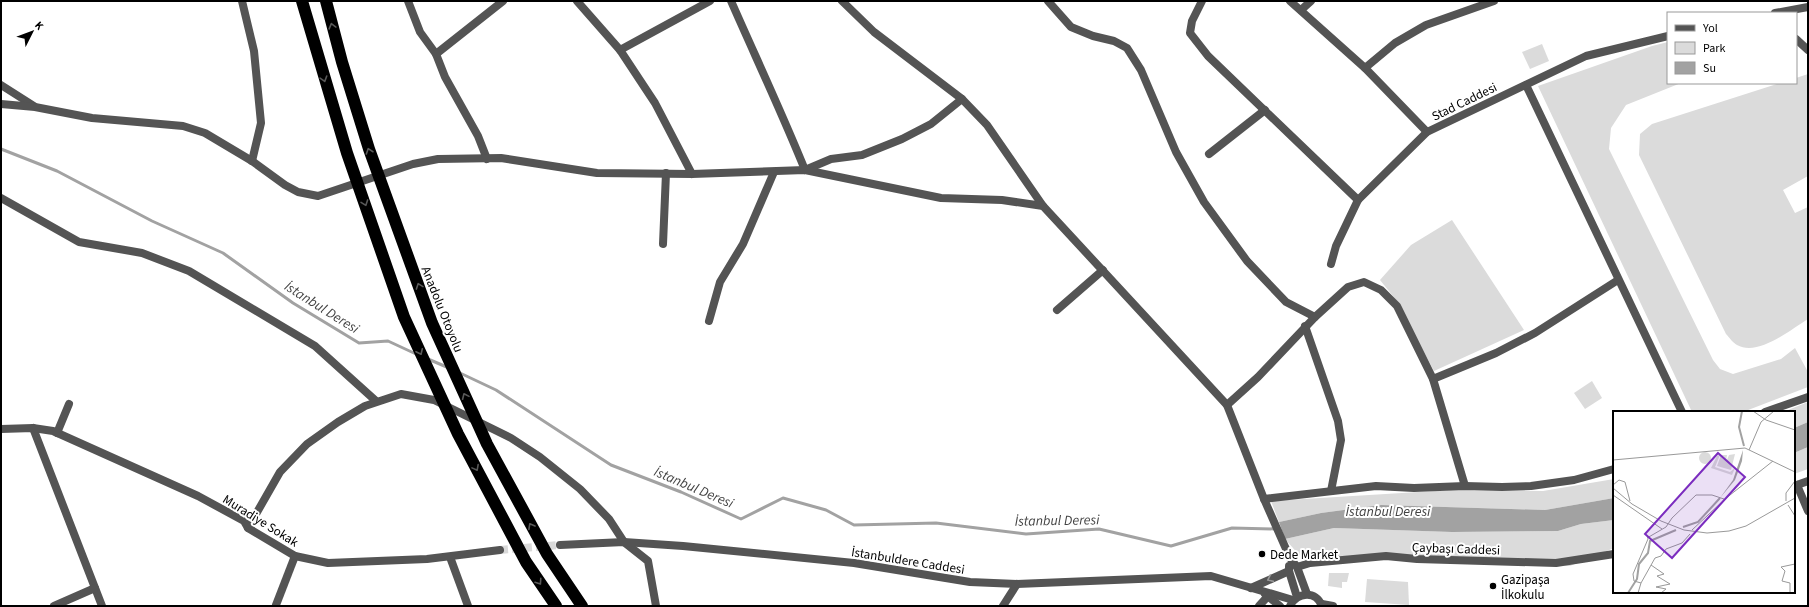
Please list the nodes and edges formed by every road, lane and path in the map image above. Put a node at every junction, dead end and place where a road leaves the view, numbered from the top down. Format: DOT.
graph roads {
  1 [pos="242,1"];
  2 [pos="302,1"];
  3 [pos="326,1"];
  4 [pos="408,1"];
  5 [pos="577,1"];
  6 [pos="710,1"];
  7 [pos="731,1"];
  8 [pos="842,1"];
  9 [pos="1048,1"];
  10 [pos="1202,1"];
  11 [pos="1290,1"];
  12 [pos="1311,1"];
  13 [pos="1494,1"];
  14 [pos="500,2"];
  15 [pos="1808,8"];
  16 [pos="1301,10"];
  17 [pos="1782,12"];
  18 [pos="1667,36"];
  19 [pos="1797,40"];
  20 [pos="620,50"];
  21 [pos="1808,50"];
  22 [pos="436,54"];
  23 [pos="1365,68"];
  24 [pos="1,85"];
  25 [pos="1526,85"];
  26 [pos="962,99"];
  27 [pos="1,104"];
  28 [pos="35,107"];
  29 [pos="1264,110"];
  30 [pos="1427,132"];
  31 [pos="1209,154"];
  32 [pos="487,159"];
  33 [pos="252,161"];
  34 [pos="805,170"];
  35 [pos="774,172"];
  36 [pos="666,173"];
  37 [pos="692,174"];
  38 [pos="1,198"];
  39 [pos="1358,200"];
  40 [pos="1043,206"];
  41 [pos="663,244"];
  42 [pos="1331,264"];
  43 [pos="1103,270"];
  44 [pos="1618,280"];
  45 [pos="1057,310"];
  46 [pos="1315,317"];
  47 [pos="709,321"];
  48 [pos="1305,326"];
  49 [pos="1433,379"];
  50 [pos="1808,397"];
  51 [pos="376,401"];
  52 [pos="70,404"];
  53 [pos="1227,405"];
  54 [pos="1682,411"];
  55 [pos="1769,411"];
  56 [pos="33,428"];
  57 [pos="1,429"];
  58 [pos="57,433"];
  59 [pos="1613,469"];
  60 [pos="1808,481"];
  61 [pos="1465,486"];
  62 [pos="1796,486"];
  63 [pos="1331,490"];
  64 [pos="1264,499"];
  65 [pos="1808,511"];
  66 [pos="248,528"];
  67 [pos="624,542"];
  68 [pos="560,544"];
  69 [pos="500,550"];
  70 [pos="1613,554"];
  71 [pos="295,556"];
  72 [pos="450,557"];
  73 [pos="1292,569"];
  74 [pos="1018,584"];
  75 [pos="95,588"];
  76 [pos="1252,588"];
  77 [pos="1307,594"];
  78 [pos="1268,596"];
  79 [pos="1294,601"];
  80 [pos="276,605"];
  81 [pos="1322,605"];
  82 [pos="54,606"];
  83 [pos="102,606"];
  84 [pos="468,606"];
  85 [pos="556,606"];
  86 [pos="582,606"];
  87 [pos="656,606"];
  88 [pos="1003,606"];
  89 [pos="1259,606"];
  90 [pos="1280,606"];
  91 [pos="1333,606"];
  1 -- 33 [label="street"];
  2 -- 85 [label="highway, one-way"];
  86 -- 3 [label="highway, Anadolu Otoyolu, one-way"];
  4 -- 22 [label="street"];
  5 -- 20 [label="street"];
  6 -- 20 [label="street"];
  7 -- 34 [label="street"];
  8 -- 26 [label="street"];
  9 -- 46 [label="street"];
  10 -- 29 [label="street"];
  11 -- 16 [label="street"];
  12 -- 16 [label="street"];
  13 -- 23 [label="street"];
  14 -- 22 [label="street"];
  15 -- 17 [label="street"];
  16 -- 23 [label="street"];
  18 -- 25 [label="street, Stad Caddesi"];
  19 -- 21 [label="street"];
  20 -- 37 [label="street"];
  22 -- 32 [label="street"];
  23 -- 30 [label="street"];
  24 -- 28 [label="street"];
  25 -- 30 [label="street, Stad Caddesi"];
  25 -- 44 [label="street"];
  26 -- 34 [label="street"];
  26 -- 40 [label="street"];
  27 -- 28 [label="street"];
  28 -- 33 [label="street"];
  29 -- 31 [label="street"];
  29 -- 39 [label="street"];
  30 -- 39 [label="street, Stad Caddesi"];
  32 -- 33 [label="street"];
  32 -- 36 [label="street"];
  34 -- 35 [label="street"];
  34 -- 40 [label="street"];
  35 -- 37 [label="street"];
  35 -- 47 [label="street"];
  36 -- 37 [label="street"];
  36 -- 41 [label="street"];
  38 -- 51 [label="street"];
  39 -- 42 [label="street, Stad Caddesi"];
  40 -- 43 [label="street"];
  43 -- 45 [label="street"];
  43 -- 53 [label="street"];
  44 -- 49 [label="street"];
  44 -- 54 [label="street"];
  46 -- 48 [label="street"];
  46 -- 49 [label="street"];
  48 -- 53 [label="street"];
  48 -- 63 [label="street"];
  49 -- 61 [label="street"];
  50 -- 55 [label="street"];
  51 -- 66 [label="street"];
  51 -- 67 [label="street"];
  52 -- 58 [label="street"];
  53 -- 64 [label="street"];
  56 -- 57 [label="street, Muradiye Sokak"];
  56 -- 58 [label="street, Muradiye Sokak"];
  56 -- 75 [label="street"];
  58 -- 66 [label="street, Muradiye Sokak"];
  59 -- 61 [label="street"];
  60 -- 62 [label="street"];
  61 -- 63 [label="street"];
  62 -- 65 [label="street"];
  63 -- 64 [label="street"];
  64 -- 73 [label="street"];
  66 -- 71 [label="street, Muradiye Sokak"];
  67 -- 68 [label="street, İstanbuldere Caddesi"];
  67 -- 74 [label="street, İstanbuldere Caddesi"];
  67 -- 87 [label="street"];
  69 -- 72 [label="street, Muradiye Sokak"];
  70 -- 73 [label="street, Çaybaşı Caddesi"];
  71 -- 72 [label="street, Muradiye Sokak"];
  71 -- 80 [label="street"];
  72 -- 84 [label="street"];
  73 -- 76 [label="street, one-way"];
  73 -- 77 [label="street"];
  73 -- 79 [label="street"];
  74 -- 76 [label="street, İstanbuldere Caddesi"];
  74 -- 88 [label="street"];
  75 -- 82 [label="street"];
  75 -- 83 [label="street"];
  76 -- 78 [label="street, İstanbuldere Caddesi"];
  76 -- 79 [label="street, İstanbuldere Caddesi"];
  77 -- 79 [label="street"];
  77 -- 81 [label="street"];
  78 -- 89 [label="street"];
  78 -- 90 [label="street, İstanbuldere Caddesi"];
  81 -- 91 [label="street"];
}
